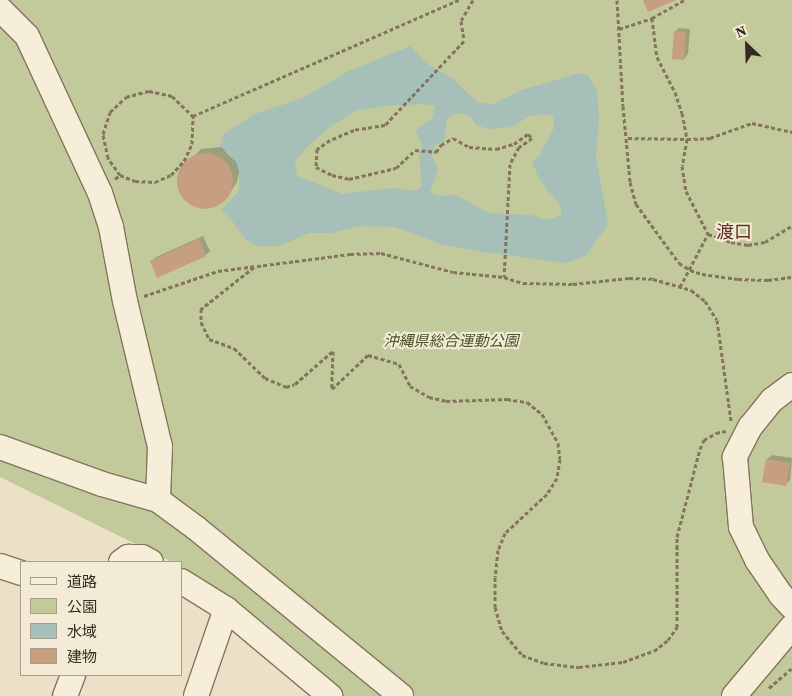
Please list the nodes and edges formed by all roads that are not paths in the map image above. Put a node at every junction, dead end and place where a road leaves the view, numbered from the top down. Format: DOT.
graph roads {
  1 [pos="0,9"];
  2 [pos="792,385"];
  3 [pos="0,446"];
  4 [pos="158,500"];
  5 [pos="122,561"];
  6 [pos="149,561"];
  7 [pos="0,566"];
  8 [pos="20,573"];
  9 [pos="182,582"];
  10 [pos="792,607"];
  11 [pos="226,609"];
  12 [pos="792,627"];
  13 [pos="73,676"];
  14 [pos="323,694"];
  15 [pos="65,696"];
  16 [pos="196,696"];
  17 [pos="401,696"];
  18 [pos="734,696"];
  1 -- 4 [label="street"];
  2 -- 10 [label="street"];
  3 -- 4 [label="street"];
  4 -- 17 [label="street"];
  5 -- 6 [label="street"];
  7 -- 8 [label="street"];
  9 -- 11 [label="street"];
  11 -- 14 [label="street"];
  11 -- 16 [label="street"];
  12 -- 18 [label="street"];
  13 -- 15 [label="street"];
}
